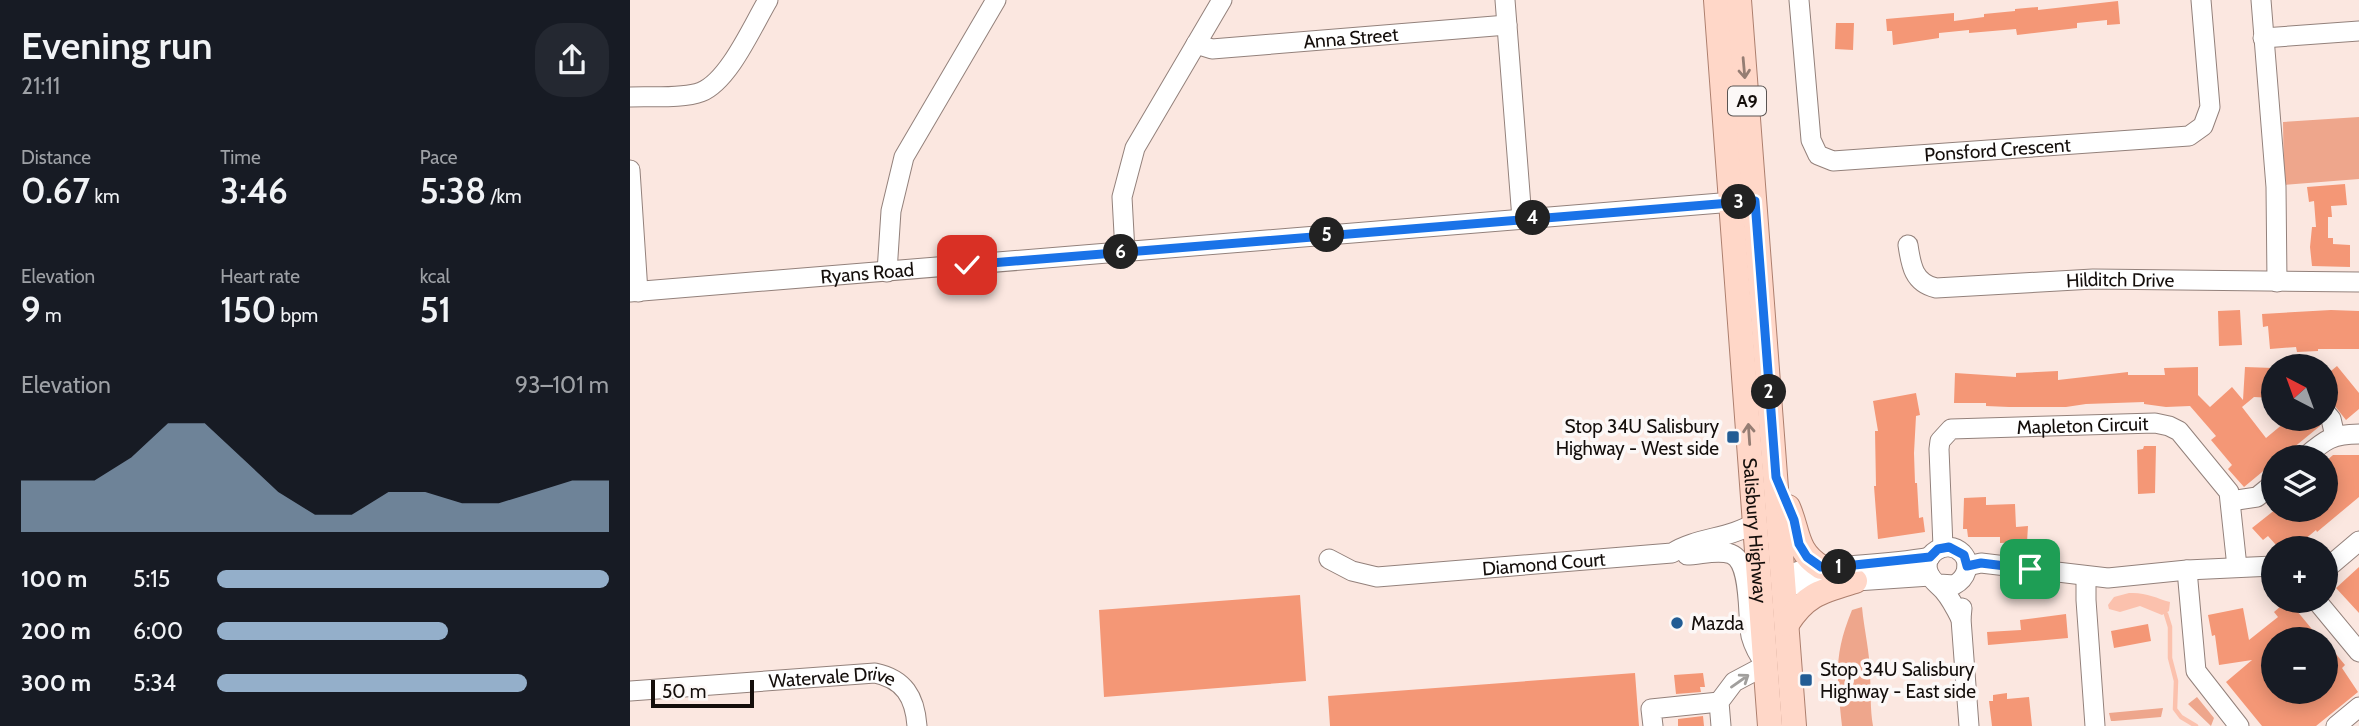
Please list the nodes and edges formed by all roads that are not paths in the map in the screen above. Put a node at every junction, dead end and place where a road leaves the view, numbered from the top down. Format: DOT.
graph roads {
  1 [pos="768,0"];
  2 [pos="996,0"];
  3 [pos="1222,0"];
  4 [pos="1505,0"];
  5 [pos="1800,0"];
  6 [pos="2201,0"];
  7 [pos="2260,0"];
  8 [pos="1726,1"];
  9 [pos="1507,25"];
  10 [pos="2359,31"];
  11 [pos="2263,38"];
  12 [pos="1196,44"];
  13 [pos="630,97"];
  14 [pos="630,170"];
  15 [pos="1744,202"];
  16 [pos="1522,219"];
  17 [pos="1908,245"];
  18 [pos="1125,252"];
  19 [pos="887,272"];
  20 [pos="2277,282"];
  21 [pos="2359,282"];
  22 [pos="634,292"];
  23 [pos="2334,431"];
  24 [pos="2359,434"];
  25 [pos="2335,436"];
  26 [pos="2319,445"];
  27 [pos="1776,477"];
  28 [pos="2261,494"];
  29 [pos="2231,501"];
  30 [pos="1756,522"];
  31 [pos="2359,541"];
  32 [pos="1758,551"];
  33 [pos="1672,553"];
  34 [pos="1329,559"];
  35 [pos="2338,559"];
  36 [pos="1935,566"];
  37 [pos="2261,566"];
  38 [pos="1821,567"];
  39 [pos="2237,567"];
  40 [pos="2187,570"];
  41 [pos="1963,574"];
  42 [pos="2086,576"];
  43 [pos="1783,579"];
  44 [pos="1855,581"];
  45 [pos="2327,613"];
  46 [pos="1961,619"];
  47 [pos="1787,624"];
  48 [pos="2359,652"];
  49 [pos="1766,665"];
  50 [pos="630,691"];
  51 [pos="1719,702"];
  52 [pos="2359,707"];
  53 [pos="1770,722"];
  54 [pos="917,726"];
  55 [pos="1653,726"];
  56 [pos="1721,726"];
  57 [pos="1794,726"];
  58 [pos="1969,726"];
  59 [pos="2095,726"];
  60 [pos="2239,726"];
  61 [pos="2336,726"];
  1 -- 13 [label="street"];
  2 -- 19 [label="street"];
  3 -- 12 [label="street"];
  4 -- 9 [label="street"];
  5 -- 6 [label="street, Ponsford Crescent"];
  7 -- 11 [label="street"];
  8 -- 15 [label="main road, Salisbury Highway / A9"];
  9 -- 12 [label="street, Anna Street"];
  9 -- 16 [label="street"];
  10 -- 11 [label="street"];
  11 -- 20 [label="street"];
  12 -- 18 [label="street"];
  14 -- 22 [label="street"];
  15 -- 16 [label="street, Ryans Road"];
  15 -- 27 [label="main road, Salisbury Highway / A9"];
  30 -- 15 [label="main road, Salisbury Highway / A9, one-way"];
  16 -- 18 [label="street, Ryans Road"];
  17 -- 20 [label="street, Hilditch Drive"];
  18 -- 19 [label="street, Ryans Road"];
  19 -- 22 [label="street, Ryans Road"];
  20 -- 21 [label="street, Hilditch Drive"];
  23 -- 25 [label="street"];
  24 -- 25 [label="street"];
  25 -- 26 [label="street"];
  27 -- 38 [label="main road"];
  27 -- 43 [label="main road, Salisbury Highway / A9"];
  28 -- 29 [label="street"];
  29 -- 36 [label="street, Mapleton Circuit"];
  29 -- 39 [label="street, Mapleton Circuit"];
  30 -- 32 [label="main road, Salisbury Highway / A9"];
  30 -- 33 [label="street, Diamond Court"];
  31 -- 35 [label="street"];
  32 -- 43 [label="main road"];
  32 -- 49 [label="main road, Salisbury Highway / A9"];
  33 -- 34 [label="street, Diamond Court"];
  33 -- 49 [label="street"];
  36 -- 38 [label="street"];
  36 -- 41 [label="street"];
  36 -- 41 [label="street"];
  36 -- 44 [label="street"];
  36 -- 46 [label="street"];
  37 -- 39 [label="street"];
  38 -- 43 [label="street"];
  39 -- 40 [label="street"];
  40 -- 42 [label="street"];
  40 -- 60 [label="street"];
  41 -- 42 [label="street"];
  41 -- 46 [label="street"];
  42 -- 59 [label="street"];
  43 -- 44 [label="street"];
  43 -- 47 [label="main road, Salisbury Highway / A9"];
  43 -- 53 [label="main road"];
  44 -- 47 [label="main road"];
  45 -- 48 [label="street"];
  46 -- 58 [label="street"];
  47 -- 57 [label="main road, Salisbury Highway / A9"];
  51 -- 49 [label="street, one-way"];
  49 -- 53 [label="main road, Salisbury Highway / A9"];
  50 -- 54 [label="street, Watervale Drive"];
  51 -- 55 [label="street"];
  51 -- 56 [label="street"];
  52 -- 61 [label="street"];
}
